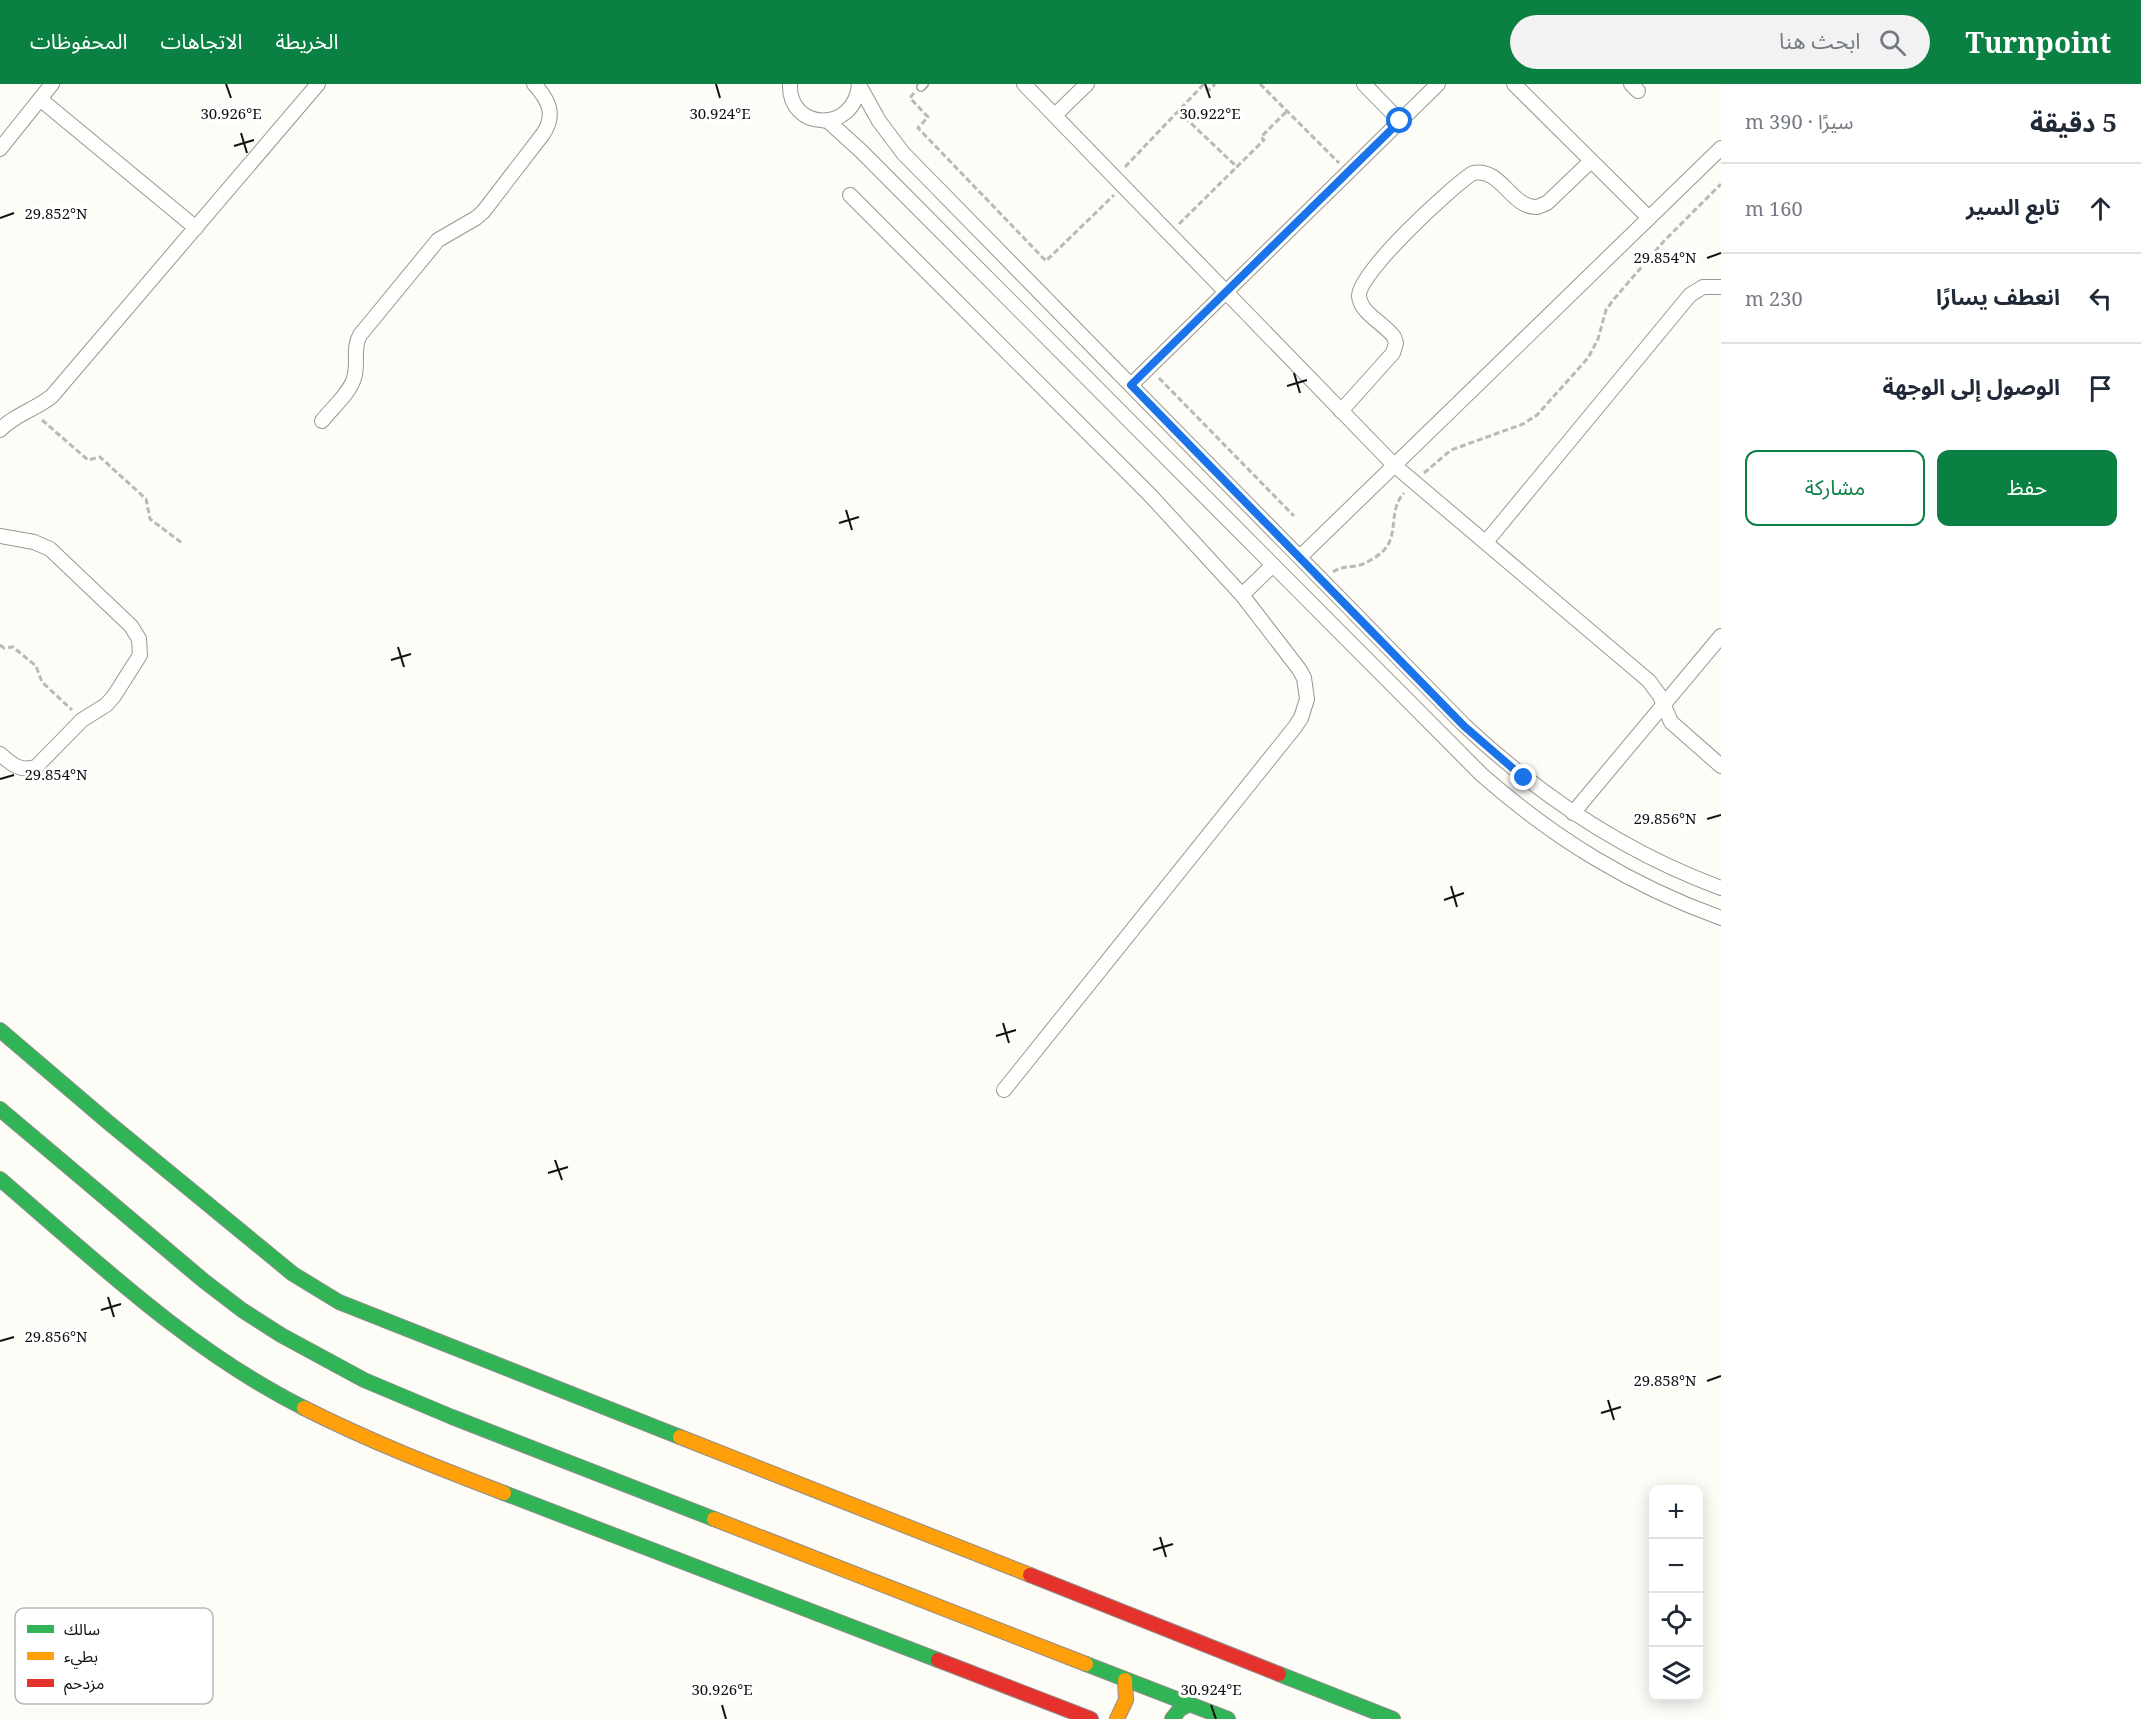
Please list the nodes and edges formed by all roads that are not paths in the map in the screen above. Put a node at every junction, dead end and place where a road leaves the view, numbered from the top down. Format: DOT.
graph roads {
  1 [pos="52,84"];
  2 [pos="318,84"];
  3 [pos="534,84"];
  4 [pos="782,84"];
  5 [pos="790,84"];
  6 [pos="859,84"];
  7 [pos="1024,84"];
  8 [pos="1087,84"];
  9 [pos="1364,84"];
  10 [pos="1438,84"];
  11 [pos="1515,84"];
  12 [pos="40,99"];
  13 [pos="791,99"];
  14 [pos="1055,115"];
  15 [pos="828,121"];
  16 [pos="1400,121"];
  17 [pos="1721,148"];
  18 [pos="0,149"];
  19 [pos="1591,160"];
  20 [pos="850,195"];
  21 [pos="1648,218"];
  22 [pos="196,228"];
  23 [pos="1721,286"];
  24 [pos="1227,291"];
  25 [pos="1131,385"];
  26 [pos="1341,411"];
  27 [pos="322,421"];
  28 [pos="0,429"];
  29 [pos="1394,465"];
  30 [pos="0,536"];
  31 [pos="1486,542"];
  32 [pos="1300,557"];
  33 [pos="1273,565"];
  34 [pos="1242,595"];
  35 [pos="1721,636"];
  36 [pos="1664,704"];
  37 [pos="0,754"];
  38 [pos="1721,766"];
  39 [pos="1573,813"];
  40 [pos="1721,888"];
  41 [pos="1721,918"];
  42 [pos="0,1030"];
  43 [pos="1004,1090"];
  44 [pos="0,1109"];
  45 [pos="0,1179"];
  46 [pos="1125,1680"];
  47 [pos="1190,1704"];
  48 [pos="1091,1719"];
  49 [pos="1117,1719"];
  50 [pos="1172,1719"];
  51 [pos="1228,1719"];
  52 [pos="1393,1719"];
  1 -- 12 [label="street"];
  2 -- 22 [label="street"];
  3 -- 27 [label="street"];
  4 -- 13 [label="street"];
  5 -- 13 [label="street"];
  6 -- 15 [label="street"];
  6 -- 25 [label="street"];
  7 -- 14 [label="street"];
  8 -- 14 [label="street"];
  9 -- 16 [label="street"];
  10 -- 16 [label="street"];
  11 -- 19 [label="street"];
  12 -- 18 [label="street"];
  12 -- 22 [label="street"];
  13 -- 15 [label="street"];
  14 -- 24 [label="street"];
  15 -- 33 [label="street"];
  16 -- 24 [label="street"];
  17 -- 21 [label="street"];
  19 -- 21 [label="street"];
  19 -- 26 [label="street"];
  20 -- 34 [label="street"];
  21 -- 29 [label="street"];
  22 -- 28 [label="street"];
  23 -- 31 [label="street"];
  24 -- 25 [label="street"];
  24 -- 26 [label="street"];
  25 -- 32 [label="street"];
  26 -- 29 [label="street"];
  29 -- 31 [label="street"];
  29 -- 32 [label="street"];
  30 -- 37 [label="street"];
  31 -- 36 [label="street"];
  32 -- 39 [label="street"];
  33 -- 34 [label="street"];
  33 -- 41 [label="street"];
  34 -- 43 [label="street"];
  35 -- 36 [label="street"];
  36 -- 38 [label="street"];
  36 -- 39 [label="street"];
  39 -- 40 [label="street"];
  42 -- 52 [label="street"];
  44 -- 46 [label="street"];
  45 -- 48 [label="street"];
  46 -- 47 [label="street"];
  46 -- 49 [label="street"];
  47 -- 50 [label="street"];
  47 -- 51 [label="street"];
}
